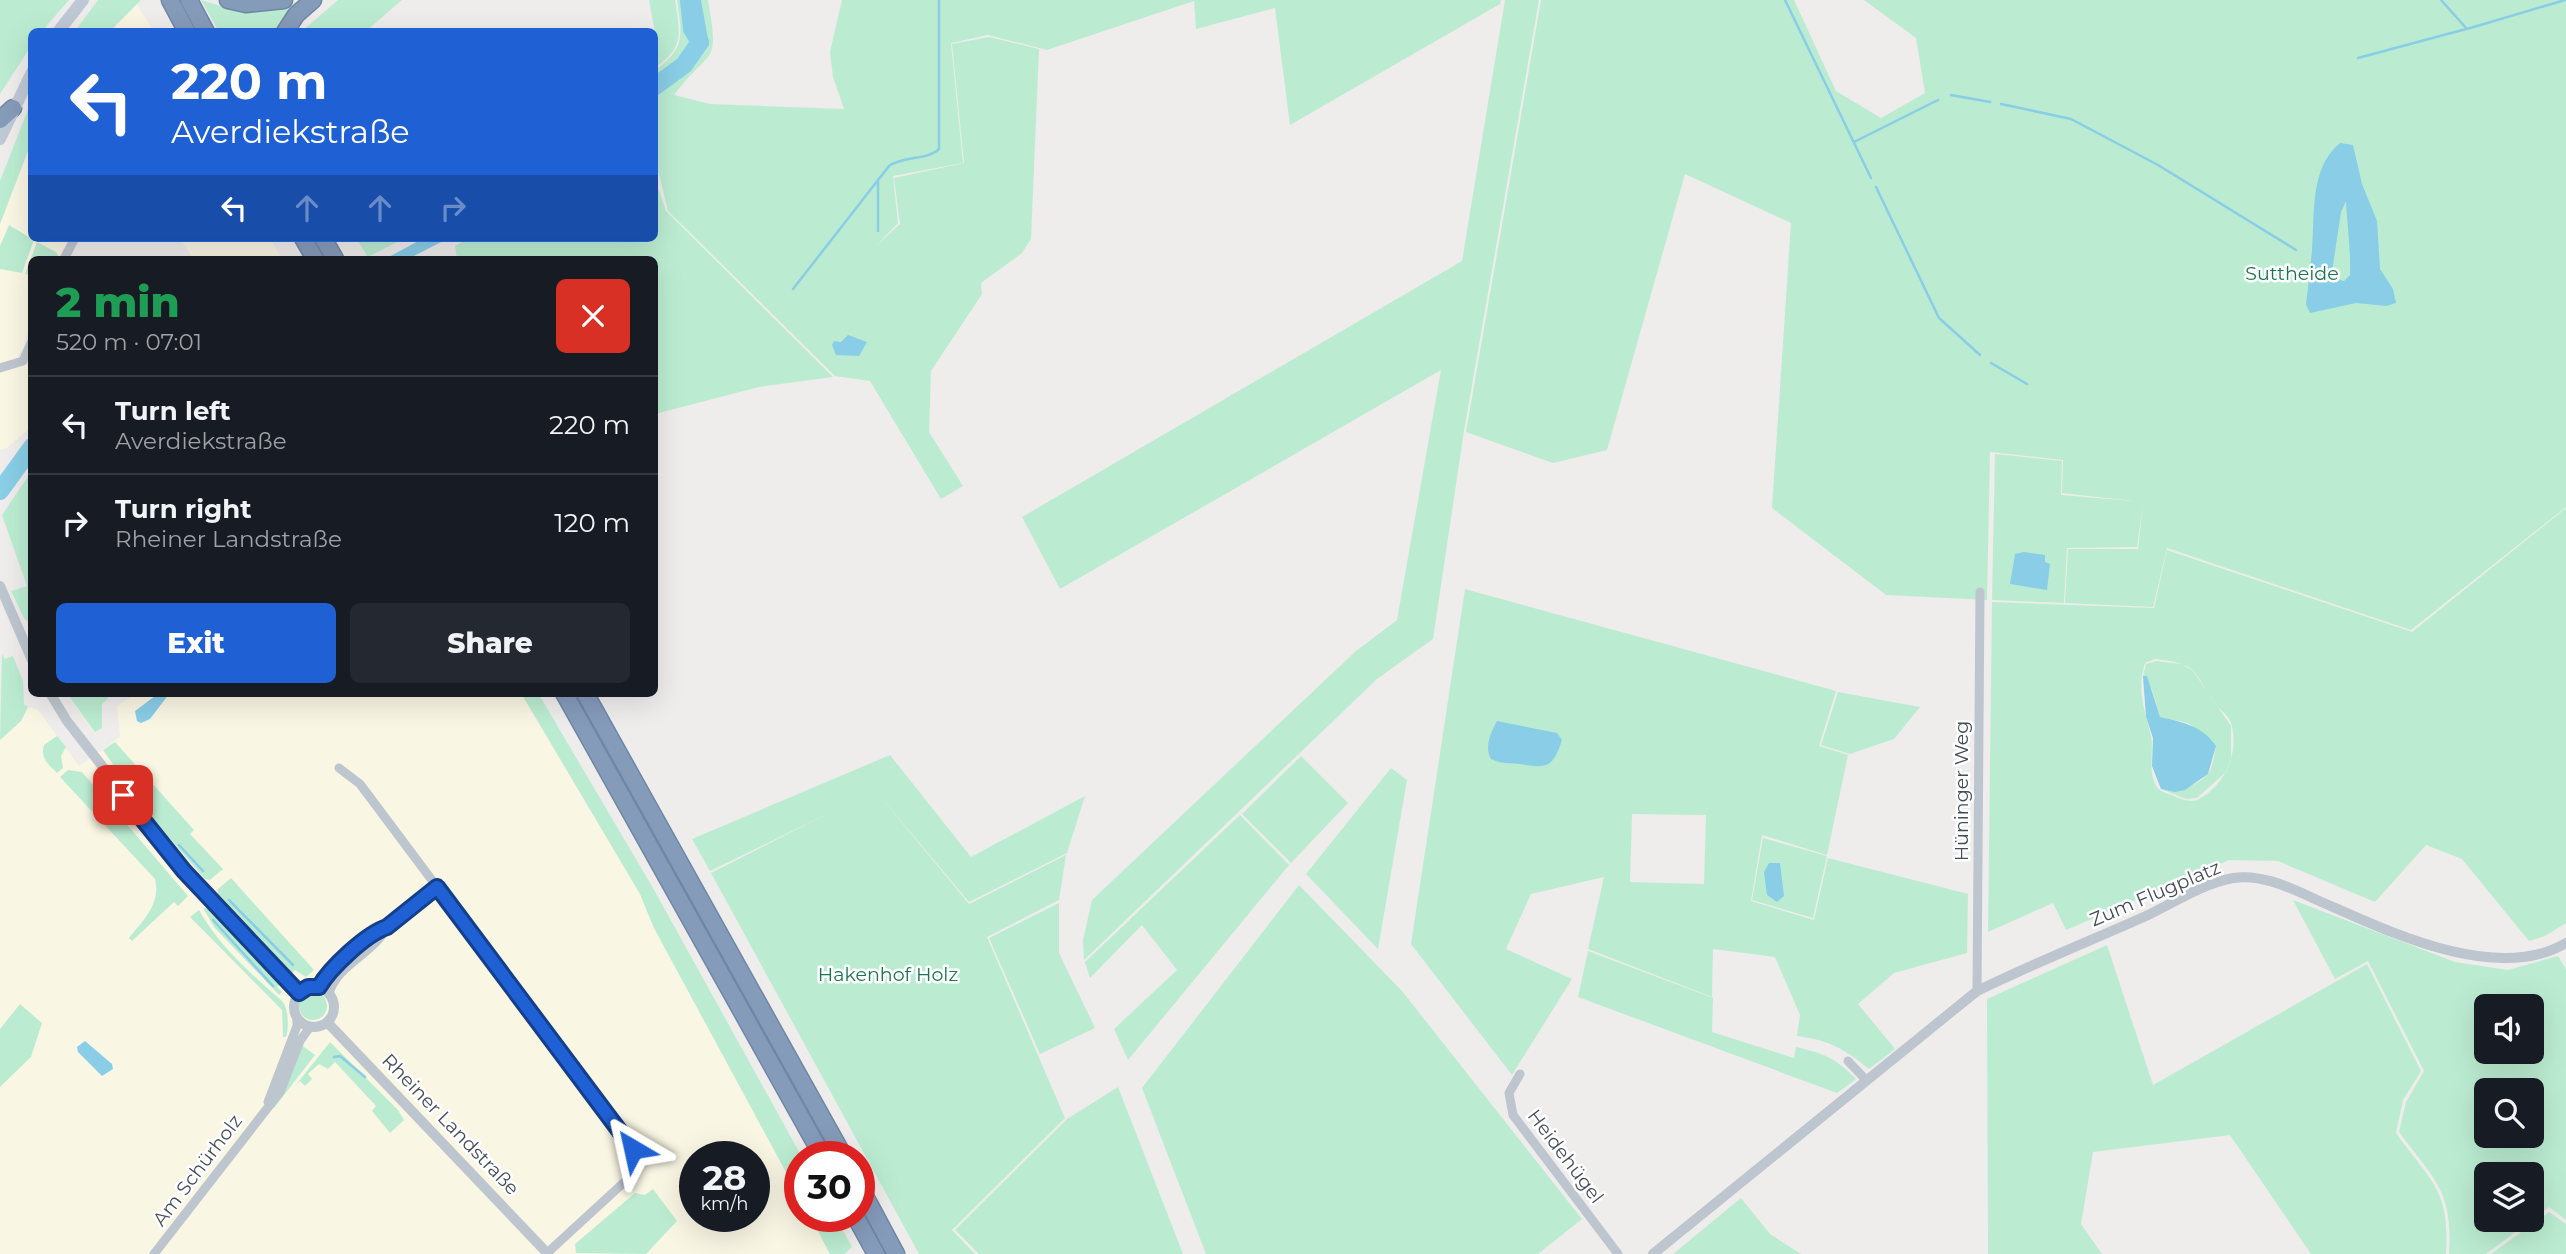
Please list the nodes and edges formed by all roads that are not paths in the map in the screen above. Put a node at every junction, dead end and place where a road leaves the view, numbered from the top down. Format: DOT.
graph roads {
  1 [pos="83,0"];
  2 [pos="160,0"];
  3 [pos="170,0"];
  4 [pos="189,0"];
  5 [pos="228,0"];
  6 [pos="284,0"];
  7 [pos="313,0"];
  8 [pos="178,16"];
  9 [pos="61,28"];
  10 [pos="185,28"];
  11 [pos="204,28"];
  12 [pos="288,28"];
  13 [pos="28,80"];
  14 [pos="13,108"];
  15 [pos="0,120"];
  16 [pos="0,139"];
  17 [pos="28,349"];
  18 [pos="0,368"];
  19 [pos="0,586"];
  20 [pos="1980,592"];
  21 [pos="28,651"];
  22 [pos="52,697"];
  23 [pos="566,697"];
  24 [pos="587,697"];
  25 [pos="339,768"];
  26 [pos="437,887"];
  27 [pos="387,927"];
  28 [pos="2566,943"];
  29 [pos="319,987"];
  30 [pos="1977,991"];
  31 [pos="299,993"];
  32 [pos="330,994"];
  33 [pos="297,1018"];
  34 [pos="327,1022"];
  35 [pos="310,1027"];
  36 [pos="1848,1061"];
  37 [pos="1520,1074"];
  38 [pos="1866,1080"];
  39 [pos="266,1107"];
  40 [pos="814,1141"];
  41 [pos="835,1141"];
  42 [pos="875,1215"];
  43 [pos="864,1232"];
  44 [pos="154,1254"];
  45 [pos="547,1254"];
  46 [pos="876,1254"];
  47 [pos="896,1254"];
  48 [pos="1618,1254"];
  49 [pos="1653,1254"];
  1 -- 9 [label="main road"];
  2 -- 8 [label="highway"];
  3 -- 8 [label="highway"];
  4 -- 11 [label="highway"];
  5 -- 6 [label="highway"];
  7 -- 12 [label="highway"];
  8 -- 10 [label="highway"];
  13 -- 14 [label="main road"];
  14 -- 15 [label="highway"];
  14 -- 16 [label="main road"];
  17 -- 18 [label="street"];
  19 -- 21 [label="street"];
  20 -- 30 [label="street, Hüninger Weg"];
  22 -- 31 [label="street"];
  23 -- 40 [label="highway"];
  24 -- 41 [label="highway"];
  25 -- 26 [label="street"];
  26 -- 27 [label="street"];
  26 -- 45 [label="street"];
  27 -- 29 [label="street"];
  27 -- 32 [label="street"];
  28 -- 30 [label="street, Zum Flugplatz"];
  29 -- 31 [label="street"];
  29 -- 32 [label="street"];
  30 -- 38 [label="street, Zum Flugplatz"];
  31 -- 33 [label="street"];
  32 -- 34 [label="street"];
  33 -- 35 [label="street"];
  33 -- 39 [label="street, Am Schürholz"];
  34 -- 35 [label="street"];
  34 -- 45 [label="street, Rheiner Landstraße"];
  35 -- 39 [label="street, Am Schürholz"];
  36 -- 38 [label="street"];
  37 -- 48 [label="street, Heidehügel"];
  38 -- 49 [label="street, Zum Flugplatz"];
  39 -- 44 [label="street, Am Schürholz"];
  42 -- 47 [label="highway"];
  43 -- 46 [label="highway"];
}
